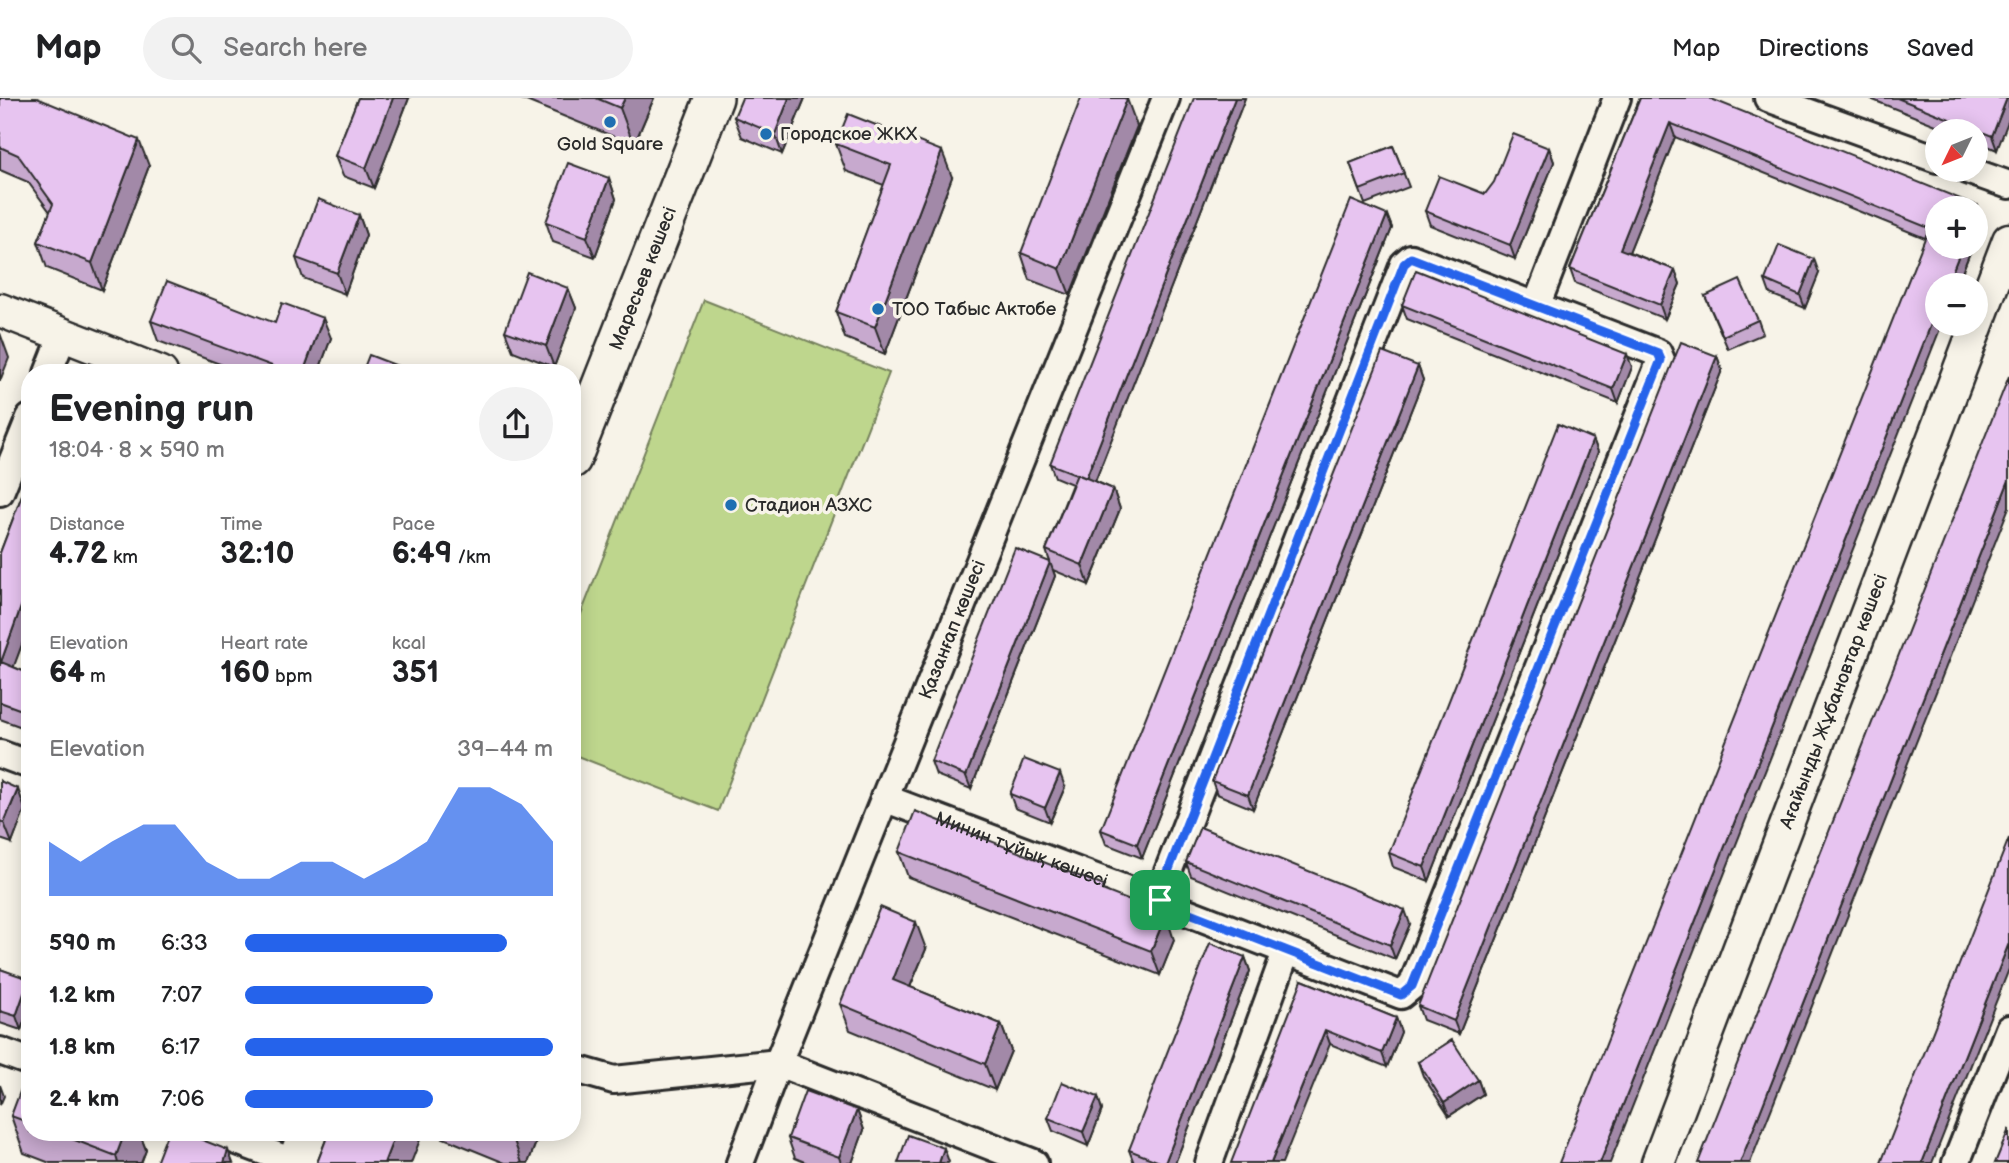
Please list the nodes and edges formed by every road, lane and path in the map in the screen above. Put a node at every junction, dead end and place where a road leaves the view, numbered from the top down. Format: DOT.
graph roads {
  1 [pos="714,98"];
  2 [pos="1166,98"];
  3 [pos="1617,98"];
  4 [pos="1768,98"];
  5 [pos="1925,155"];
  6 [pos="1988,178"];
  7 [pos="2009,185"];
  8 [pos="2009,240"];
  9 [pos="1537,304"];
  10 [pos="0,310"];
  11 [pos="63,335"];
  12 [pos="52,364"];
  13 [pos="138,364"];
  14 [pos="581,436"];
  15 [pos="21,440"];
  16 [pos="0,492"];
  17 [pos="0,754"];
  18 [pos="21,762"];
  19 [pos="884,798"];
  20 [pos="1160,900"];
  21 [pos="1286,951"];
  22 [pos="2009,1029"];
  23 [pos="0,1051"];
  24 [pos="21,1059"];
  25 [pos="778,1063"];
  26 [pos="581,1071"];
  27 [pos="238,1141"];
  28 [pos="305,1141"];
  29 [pos="981,1153"];
  30 [pos="296,1163"];
  31 [pos="740,1163"];
  32 [pos="1034,1163"];
  33 [pos="1209,1163"];
  34 [pos="1658,1163"];
  35 [pos="1956,1163"];
  1 -- 14 [label="main road, Маресьев көшесі"];
  2 -- 19 [label="street, Қазанғап көшесі"];
  3 -- 9 [label="street"];
  4 -- 5 [label="street"];
  6 -- 7 [label="street"];
  8 -- 34 [label="street, Ағайынды Жұбановтар көшесі"];
  9 -- 20 [label="street, Минин тұйық көшесі"];
  9 -- 21 [label="street, Минин тұйық көшесі"];
  10 -- 11 [label="street"];
  11 -- 12 [label="street"];
  11 -- 13 [label="street"];
  15 -- 16 [label="street"];
  17 -- 18 [label="street"];
  19 -- 20 [label="street, Минин тұйық көшесі"];
  19 -- 25 [label="street, Қазанғап көшесі"];
  20 -- 21 [label="street, Минин тұйық көшесі"];
  21 -- 33 [label="street"];
  22 -- 35 [label="street"];
  23 -- 24 [label="street"];
  25 -- 26 [label="street"];
  25 -- 29 [label="street"];
  25 -- 31 [label="street, Қазанғап көшесі"];
  27 -- 30 [label="street"];
  28 -- 30 [label="main road"];
  29 -- 32 [label="street"];
}
